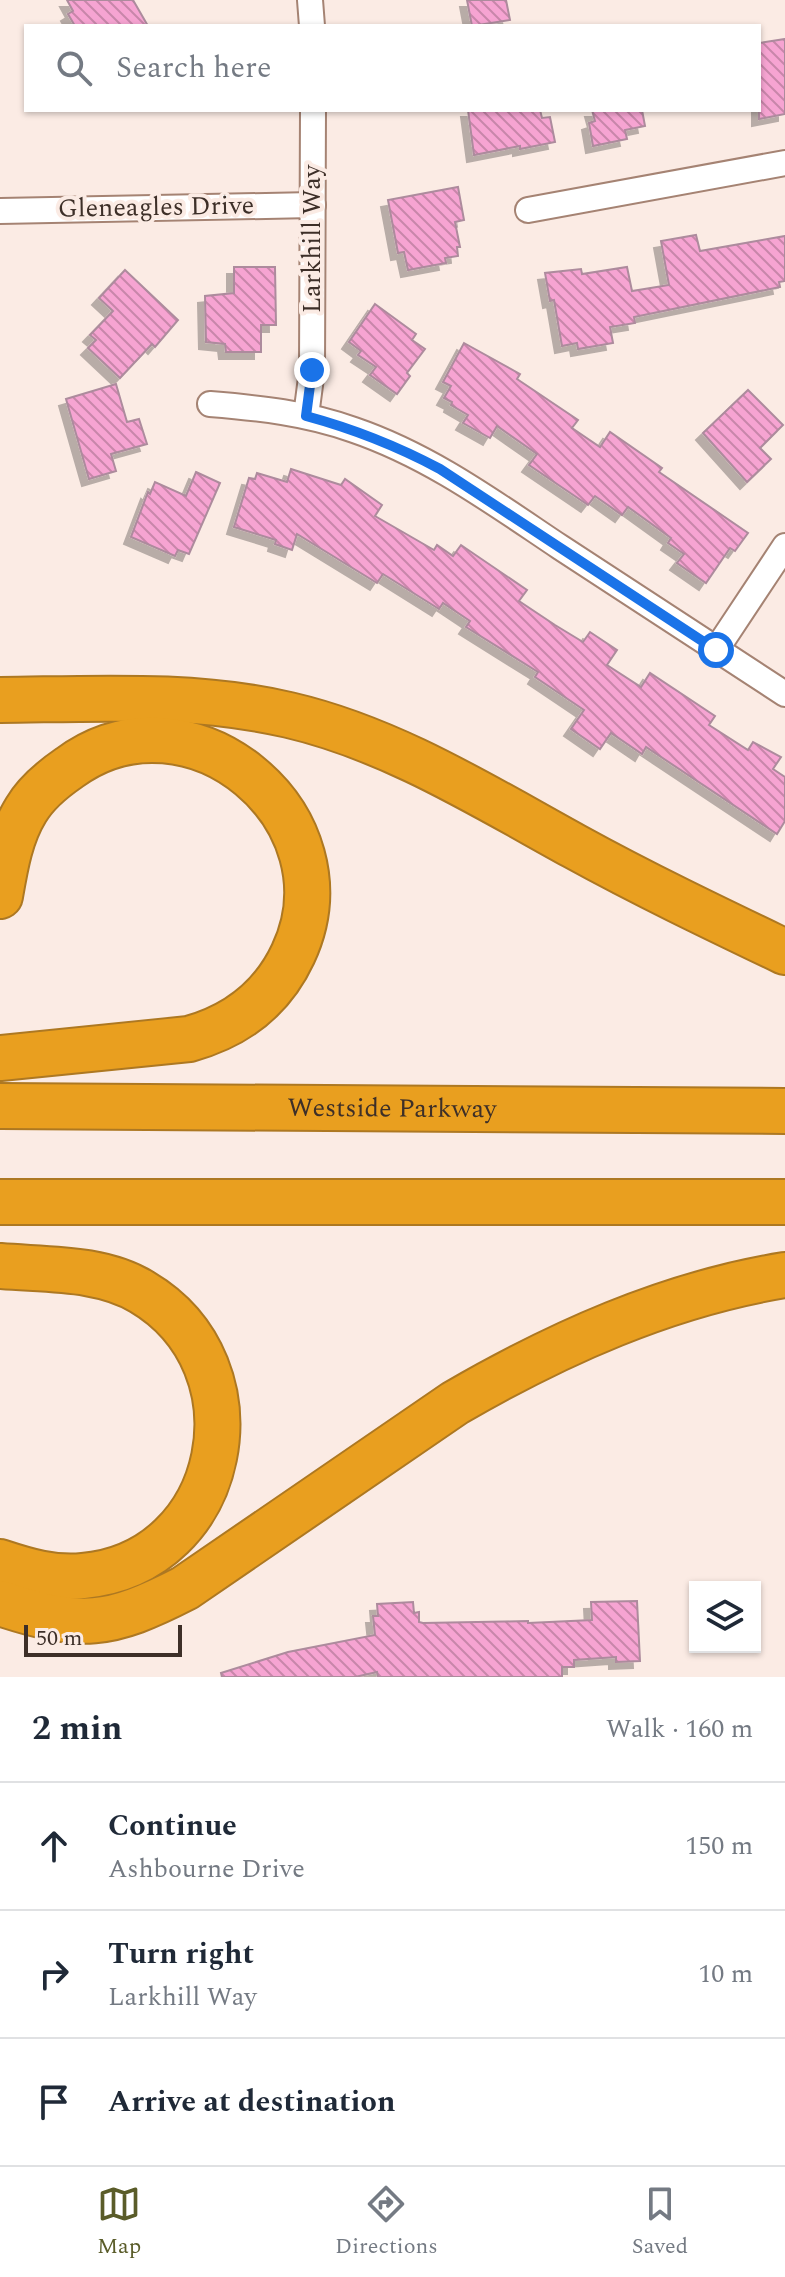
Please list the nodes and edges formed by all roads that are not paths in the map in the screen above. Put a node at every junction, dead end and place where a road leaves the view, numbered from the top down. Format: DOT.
graph roads {
  1 [pos="310,0"];
  2 [pos="312,24"];
  3 [pos="313,112"];
  4 [pos="785,163"];
  5 [pos="313,205"];
  6 [pos="528,210"];
  7 [pos="0,211"];
  8 [pos="210,404"];
  9 [pos="306,416"];
  10 [pos="785,546"];
  11 [pos="716,650"];
  12 [pos="785,694"];
  13 [pos="0,700"];
  14 [pos="0,896"];
  15 [pos="785,952"];
  16 [pos="0,1058"];
  17 [pos="0,1106"];
  18 [pos="785,1111"];
  19 [pos="0,1202"];
  20 [pos="785,1202"];
  21 [pos="0,1266"];
  22 [pos="785,1275"];
  23 [pos="0,1562"];
  24 [pos="0,1603"];
  1 -- 2 [label="street"];
  3 -- 5 [label="street, Larkhill Way"];
  4 -- 6 [label="street"];
  5 -- 7 [label="street, Gleneagles Drive"];
  5 -- 9 [label="street, Larkhill Way"];
  8 -- 9 [label="street"];
  9 -- 11 [label="street"];
  10 -- 11 [label="street"];
  11 -- 12 [label="street"];
  13 -- 15 [label="highway"];
  14 -- 16 [label="highway"];
  17 -- 18 [label="highway, Westside Parkway"];
  19 -- 20 [label="highway"];
  21 -- 23 [label="highway"];
  22 -- 24 [label="highway"];
}
